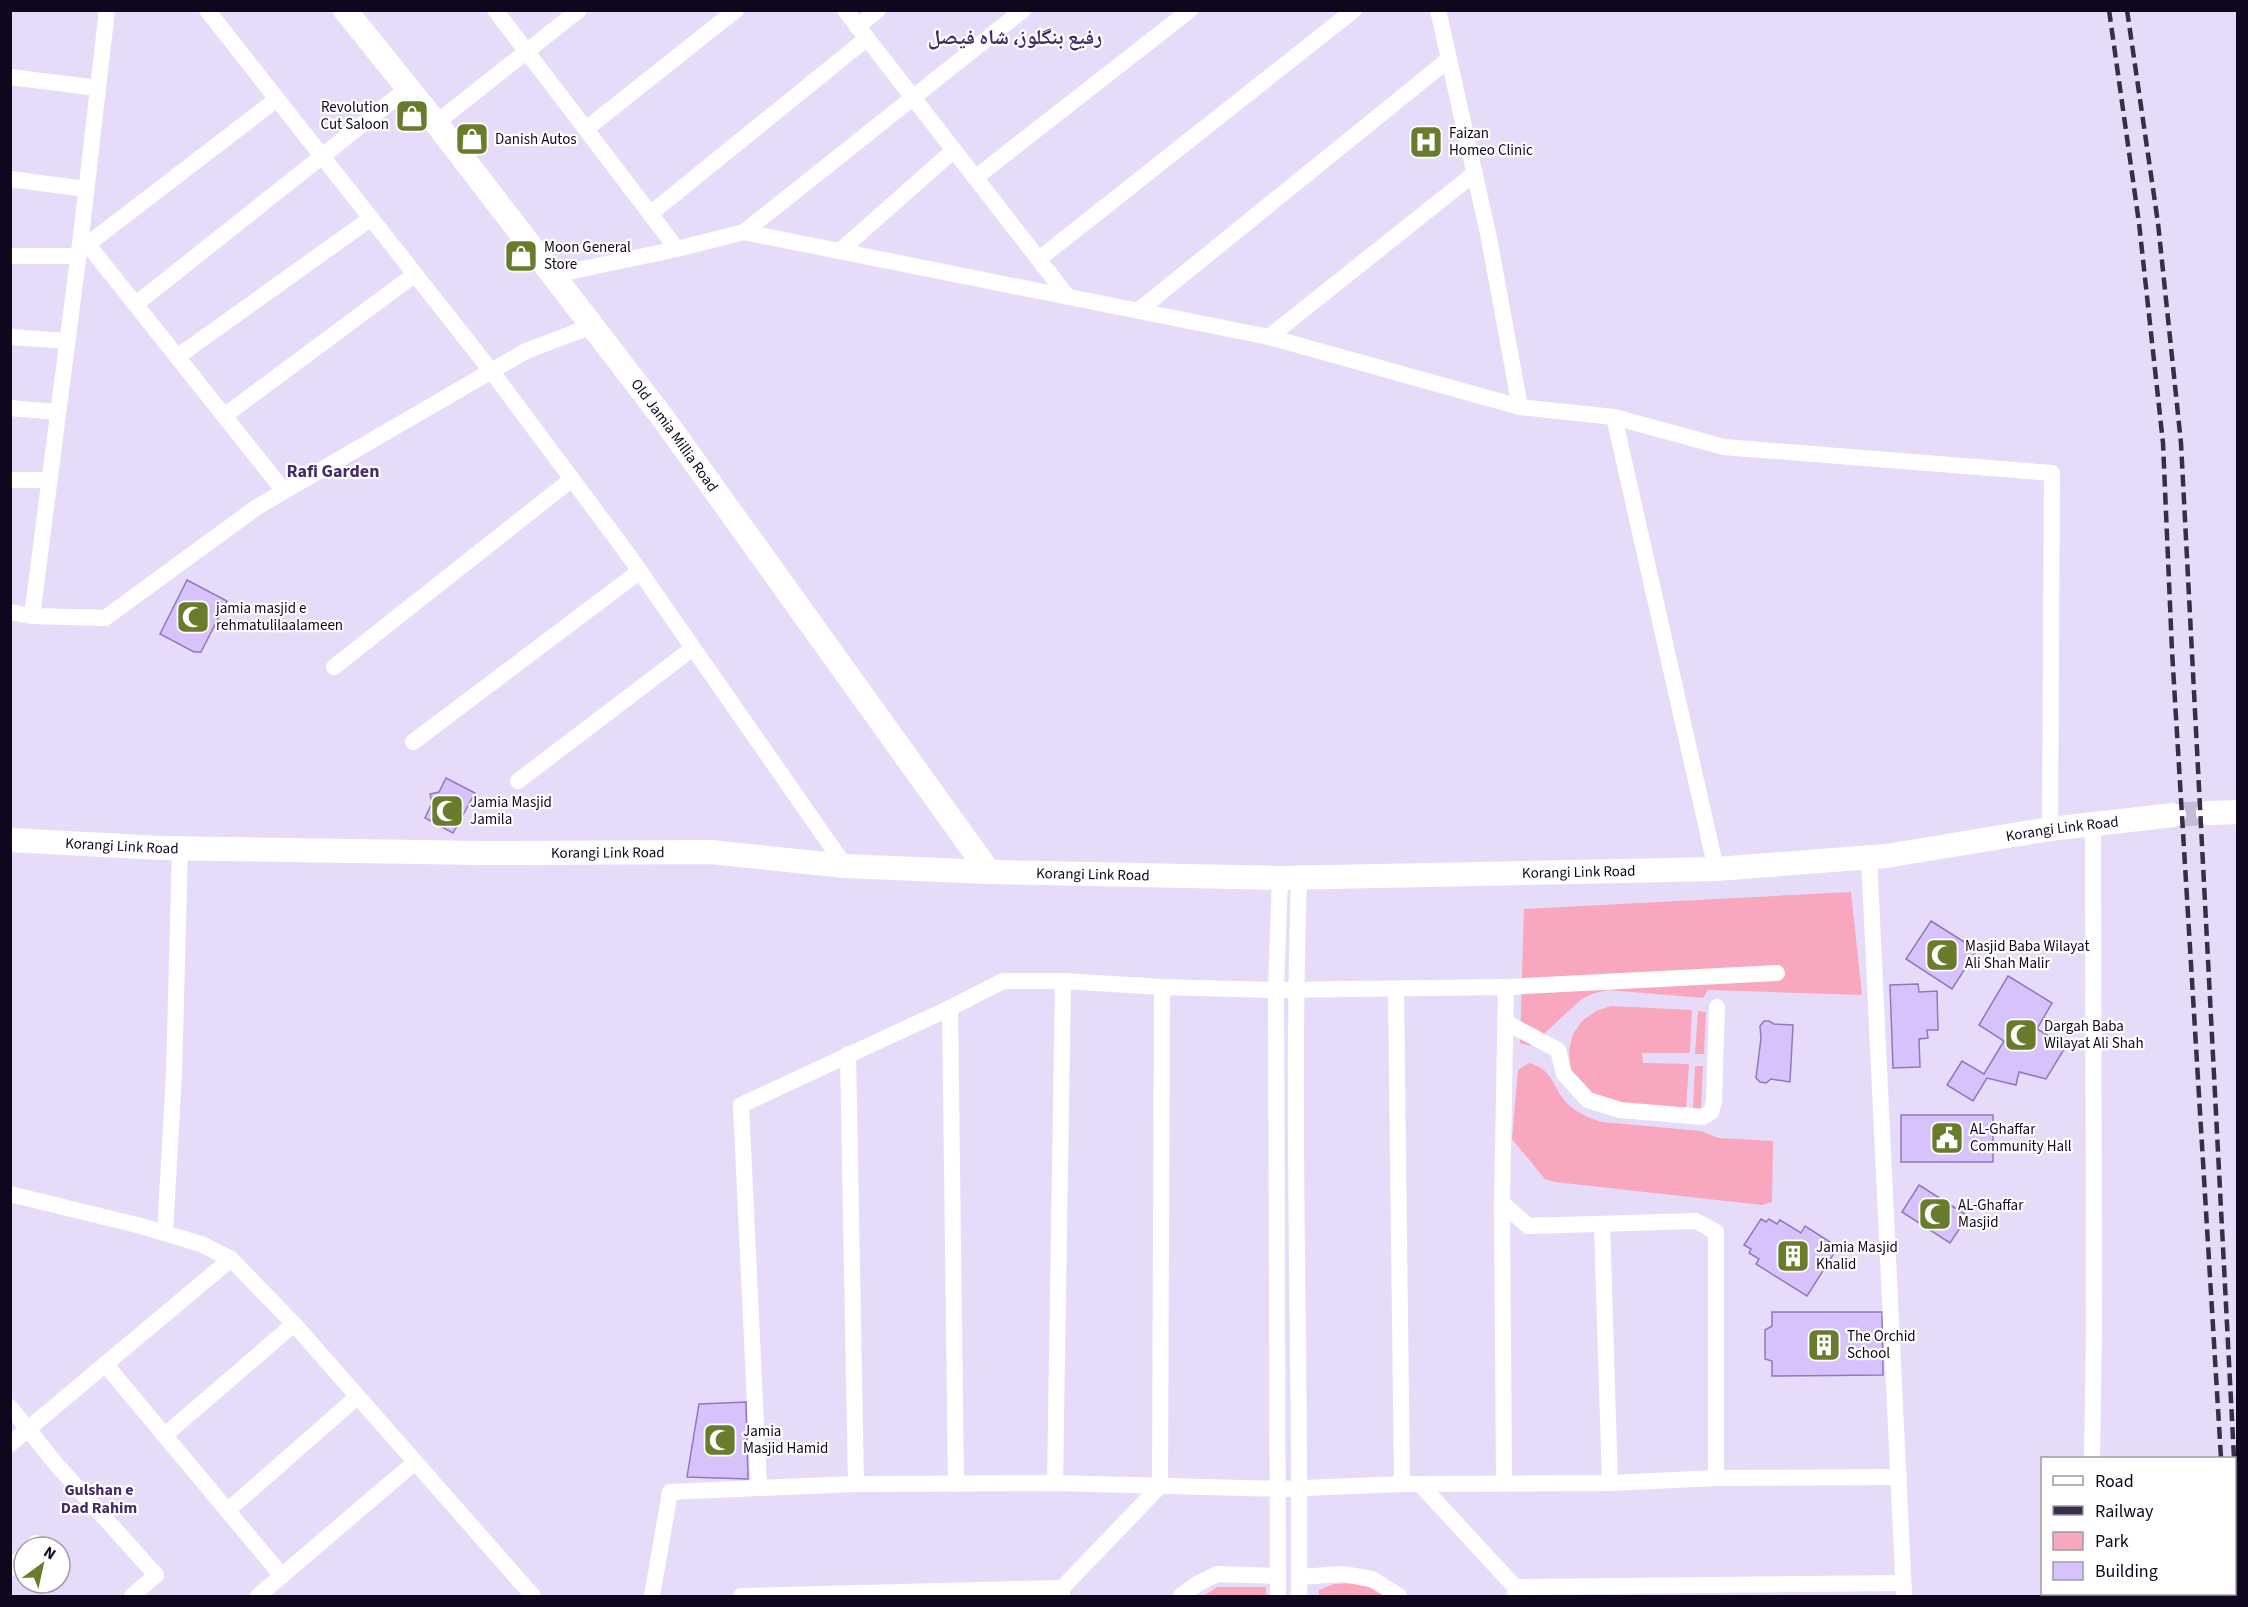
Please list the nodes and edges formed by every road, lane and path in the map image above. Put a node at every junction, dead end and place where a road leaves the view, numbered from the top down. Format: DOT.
graph roads {
  1 [pos="107,10"];
  2 [pos="207,10"];
  3 [pos="345,10"];
  4 [pos="495,10"];
  5 [pos="579,10"];
  6 [pos="736,10"];
  7 [pos="844,10"];
  8 [pos="878,10"];
  9 [pos="1023,10"];
  10 [pos="1190,10"];
  11 [pos="1354,10"];
  12 [pos="1438,10"];
  13 [pos="862,33"];
  14 [pos="527,51"];
  15 [pos="1449,59"];
  16 [pos="10,77"];
  17 [pos="98,88"];
  18 [pos="408,88"];
  19 [pos="912,97"];
  20 [pos="277,99"];
  21 [pos="436,123"];
  22 [pos="586,129"];
  23 [pos="954,150"];
  24 [pos="322,157"];
  25 [pos="1475,173"];
  26 [pos="10,178"];
  27 [pos="975,178"];
  28 [pos="86,189"];
  29 [pos="650,214"];
  30 [pos="370,219"];
  31 [pos="744,232"];
  32 [pos="82,246"];
  33 [pos="677,249"];
  34 [pos="841,250"];
  35 [pos="10,256"];
  36 [pos="1039,259"];
  37 [pos="414,275"];
  38 [pos="554,275"];
  39 [pos="1068,297"];
  40 [pos="135,304"];
  41 [pos="1138,311"];
  42 [pos="592,326"];
  43 [pos="1269,337"];
  44 [pos="10,338"];
  45 [pos="67,341"];
  46 [pos="177,357"];
  47 [pos="492,372"];
  48 [pos="1520,407"];
  49 [pos="10,408"];
  50 [pos="58,412"];
  51 [pos="224,416"];
  52 [pos="1614,417"];
  53 [pos="572,479"];
  54 [pos="10,480"];
  55 [pos="49,480"];
  56 [pos="284,491"];
  57 [pos="640,571"];
  58 [pos="10,612"];
  59 [pos="32,616"];
  60 [pos="693,648"];
  61 [pos="334,667"];
  62 [pos="414,742"];
  63 [pos="518,781"];
  64 [pos="2238,812"];
  65 [pos="2208,813"];
  66 [pos="2174,815"];
  67 [pos="2093,825"];
  68 [pos="2050,829"];
  69 [pos="10,840"];
  70 [pos="180,848"];
  71 [pos="1869,857"];
  72 [pos="845,866"];
  73 [pos="1716,869"];
  74 [pos="989,872"];
  75 [pos="1289,878"];
  76 [pos="1777,973"];
  77 [pos="1063,981"];
  78 [pos="1162,987"];
  79 [pos="1506,987"];
  80 [pos="1396,989"];
  81 [pos="1276,990"];
  82 [pos="1295,990"];
  83 [pos="1717,1007"];
  84 [pos="950,1008"];
  85 [pos="1505,1022"];
  86 [pos="848,1054"];
  87 [pos="10,1194"];
  88 [pos="1502,1203"];
  89 [pos="1602,1224"];
  90 [pos="165,1233"];
  91 [pos="231,1259"];
  92 [pos="294,1324"];
  93 [pos="105,1364"];
  94 [pos="357,1397"];
  95 [pos="10,1407"];
  96 [pos="28,1430"];
  97 [pos="165,1435"];
  98 [pos="10,1444"];
  99 [pos="2091,1457"];
  100 [pos="414,1463"];
  101 [pos="1899,1477"];
  102 [pos="1716,1478"];
  103 [pos="1055,1482"];
  104 [pos="1504,1483"];
  105 [pos="1610,1483"];
  106 [pos="856,1484"];
  107 [pos="956,1484"];
  108 [pos="1402,1484"];
  109 [pos="1420,1484"];
  110 [pos="1160,1486"];
  111 [pos="759,1488"];
  112 [pos="1300,1488"];
  113 [pos="1279,1489"];
  114 [pos="227,1511"];
  115 [pos="282,1576"];
  116 [pos="1278,1576"];
  117 [pos="1299,1577"];
  118 [pos="1903,1590"];
  119 [pos="1062,1592"];
  120 [pos="1515,1592"];
  121 [pos="132,1596"];
  122 [pos="258,1596"];
  123 [pos="533,1596"];
  124 [pos="652,1596"];
  125 [pos="741,1596"];
  126 [pos="1181,1596"];
  127 [pos="1278,1596"];
  128 [pos="1299,1596"];
  129 [pos="1399,1596"];
  1 -- 17 [label="street"];
  2 -- 20 [label="street"];
  3 -- 18 [label="main road, Old Jamia Millia Road"];
  4 -- 14 [label="street"];
  5 -- 14 [label="street"];
  6 -- 22 [label="street"];
  7 -- 13 [label="street"];
  8 -- 13 [label="street"];
  9 -- 19 [label="street"];
  10 -- 27 [label="street"];
  11 -- 36 [label="street"];
  12 -- 15 [label="street"];
  13 -- 19 [label="street"];
  13 -- 29 [label="street"];
  14 -- 21 [label="street"];
  14 -- 22 [label="street"];
  15 -- 25 [label="street"];
  15 -- 41 [label="street"];
  16 -- 17 [label="street"];
  17 -- 28 [label="street"];
  18 -- 21 [label="main road, Old Jamia Millia Road"];
  18 -- 24 [label="street"];
  19 -- 23 [label="street"];
  19 -- 31 [label="street"];
  20 -- 24 [label="street"];
  20 -- 32 [label="street"];
  21 -- 38 [label="main road, Old Jamia Millia Road"];
  22 -- 29 [label="street"];
  23 -- 27 [label="street"];
  23 -- 34 [label="street"];
  24 -- 30 [label="street"];
  24 -- 40 [label="street"];
  25 -- 43 [label="street"];
  25 -- 48 [label="street"];
  26 -- 28 [label="street"];
  27 -- 36 [label="street"];
  28 -- 32 [label="street"];
  29 -- 33 [label="street"];
  30 -- 37 [label="street"];
  30 -- 46 [label="street"];
  31 -- 33 [label="street"];
  31 -- 34 [label="street"];
  32 -- 35 [label="street"];
  32 -- 40 [label="street"];
  32 -- 45 [label="street"];
  33 -- 38 [label="street"];
  34 -- 39 [label="street"];
  36 -- 39 [label="street"];
  37 -- 47 [label="street"];
  37 -- 51 [label="street"];
  38 -- 42 [label="main road, Old Jamia Millia Road"];
  39 -- 41 [label="street"];
  40 -- 46 [label="street"];
  41 -- 43 [label="street"];
  42 -- 47 [label="street"];
  42 -- 74 [label="main road, Old Jamia Millia Road"];
  43 -- 48 [label="street"];
  44 -- 45 [label="street"];
  45 -- 50 [label="street"];
  46 -- 51 [label="street"];
  47 -- 53 [label="street"];
  47 -- 56 [label="street"];
  48 -- 52 [label="street"];
  49 -- 50 [label="street"];
  50 -- 55 [label="street"];
  51 -- 56 [label="street"];
  52 -- 68 [label="street"];
  52 -- 73 [label="street"];
  53 -- 57 [label="street"];
  53 -- 61 [label="street"];
  54 -- 55 [label="street"];
  55 -- 59 [label="street"];
  56 -- 59 [label="street"];
  57 -- 60 [label="street"];
  57 -- 62 [label="street"];
  58 -- 59 [label="street"];
  60 -- 63 [label="street"];
  60 -- 72 [label="street"];
  64 -- 65 [label="main road"];
  66 -- 67 [label="main road, Korangi Link Road"];
  67 -- 68 [label="main road, Korangi Link Road"];
  67 -- 99 [label="street"];
  68 -- 71 [label="main road, Korangi Link Road"];
  69 -- 70 [label="main road, Korangi Link Road"];
  70 -- 72 [label="main road, Korangi Link Road"];
  70 -- 90 [label="street"];
  71 -- 73 [label="main road, Korangi Link Road"];
  71 -- 101 [label="street"];
  72 -- 74 [label="main road, Korangi Link Road"];
  73 -- 75 [label="main road, Korangi Link Road"];
  74 -- 75 [label="main road, Korangi Link Road"];
  75 -- 81 [label="street"];
  75 -- 82 [label="street"];
  76 -- 79 [label="street"];
  77 -- 78 [label="street"];
  77 -- 84 [label="street"];
  77 -- 103 [label="street"];
  78 -- 81 [label="street"];
  78 -- 110 [label="street"];
  79 -- 80 [label="street"];
  79 -- 85 [label="street"];
  80 -- 82 [label="street"];
  80 -- 108 [label="street"];
  81 -- 82 [label="street"];
  81 -- 113 [label="street"];
  82 -- 112 [label="street"];
  83 -- 85 [label="street"];
  84 -- 86 [label="street"];
  84 -- 107 [label="street"];
  85 -- 88 [label="street"];
  86 -- 106 [label="street"];
  86 -- 111 [label="street"];
  87 -- 90 [label="street"];
  88 -- 89 [label="street"];
  88 -- 104 [label="street"];
  89 -- 102 [label="street"];
  89 -- 105 [label="street"];
  90 -- 91 [label="street"];
  91 -- 92 [label="street"];
  91 -- 93 [label="street"];
  92 -- 94 [label="street"];
  92 -- 97 [label="street"];
  93 -- 96 [label="street"];
  93 -- 97 [label="street"];
  94 -- 100 [label="street"];
  94 -- 114 [label="street"];
  95 -- 96 [label="street"];
  96 -- 98 [label="street"];
  96 -- 121 [label="street"];
  97 -- 114 [label="street"];
  100 -- 115 [label="street"];
  100 -- 123 [label="street"];
  101 -- 102 [label="street"];
  101 -- 118 [label="street"];
  102 -- 105 [label="street"];
  103 -- 107 [label="street"];
  103 -- 110 [label="street"];
  104 -- 105 [label="street"];
  104 -- 109 [label="street"];
  106 -- 107 [label="street"];
  106 -- 111 [label="street"];
  108 -- 109 [label="street"];
  108 -- 112 [label="street"];
  109 -- 120 [label="street"];
  110 -- 113 [label="street"];
  110 -- 119 [label="street"];
  111 -- 124 [label="street"];
  112 -- 113 [label="street"];
  112 -- 117 [label="street"];
  113 -- 116 [label="street"];
  114 -- 115 [label="street"];
  115 -- 122 [label="street"];
  116 -- 126 [label="street"];
  116 -- 127 [label="street"];
  117 -- 128 [label="street"];
  117 -- 129 [label="street"];
  118 -- 120 [label="street"];
  119 -- 125 [label="street"];
}
